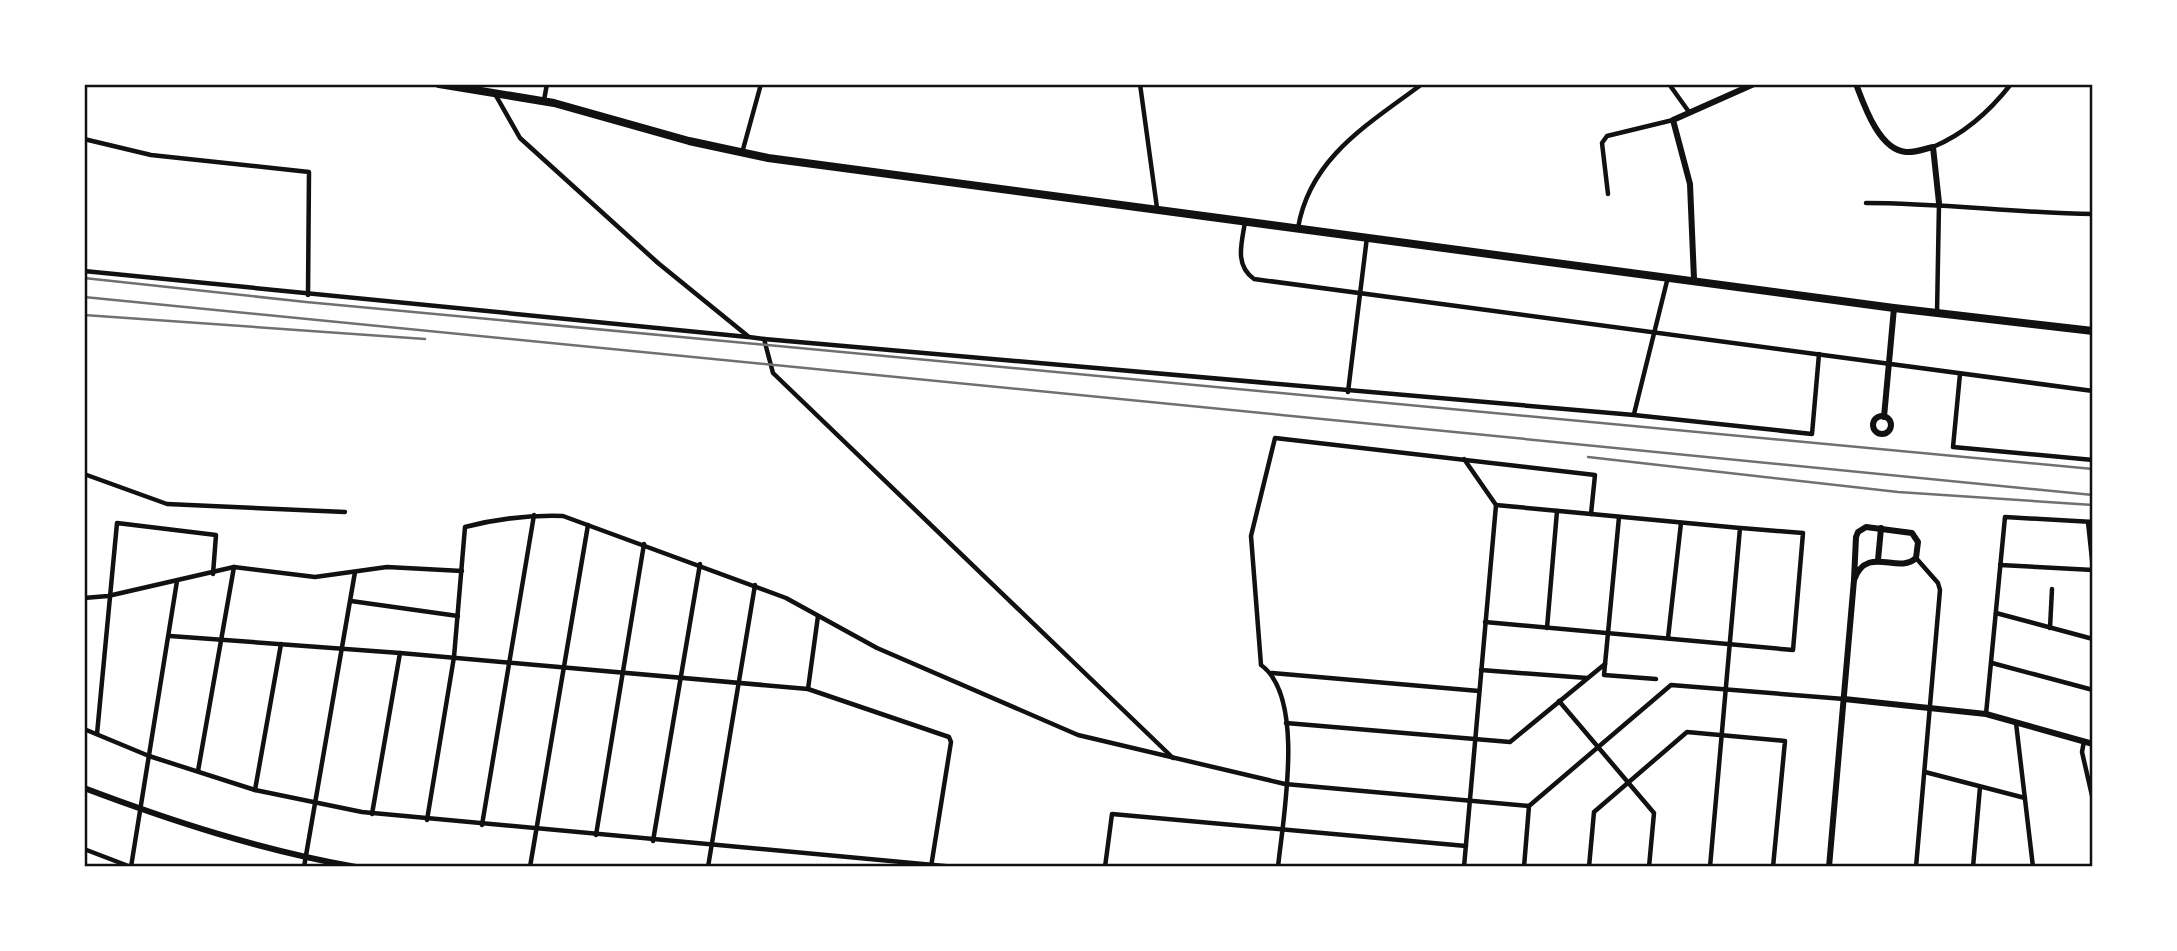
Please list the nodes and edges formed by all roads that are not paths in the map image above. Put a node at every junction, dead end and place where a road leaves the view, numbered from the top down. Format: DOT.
graph roads {
  1 [pos="439,84"];
  2 [pos="547,84"];
  3 [pos="761,84"];
  4 [pos="1140,84"];
  5 [pos="1422,84"];
  6 [pos="1669,84"];
  7 [pos="1754,84"];
  8 [pos="1856,84"];
  9 [pos="2011,84"];
  10 [pos="495,93"];
  11 [pos="544,101"];
  12 [pos="1689,112"];
  13 [pos="1673,120"];
  14 [pos="84,139"];
  15 [pos="1933,147"];
  16 [pos="742,153"];
  17 [pos="1608,194"];
  18 [pos="1866,202"];
  19 [pos="1939,203"];
  20 [pos="1157,208"];
  21 [pos="2093,214"];
  22 [pos="1245,220"];
  23 [pos="1298,228"];
  24 [pos="1367,237"];
  25 [pos="84,271"];
  26 [pos="1668,276"];
  27 [pos="1694,279"];
  28 [pos="1360,293"];
  29 [pos="307,295"];
  30 [pos="1894,308"];
  31 [pos="1937,314"];
  32 [pos="1655,330"];
  33 [pos="2093,331"];
  34 [pos="749,337"];
  35 [pos="765,338"];
  36 [pos="1819,354"];
  37 [pos="1889,365"];
  38 [pos="1960,374"];
  39 [pos="2093,391"];
  40 [pos="1348,392"];
  41 [pos="1634,415"];
  42 [pos="1884,417"];
  43 [pos="1464,459"];
  44 [pos="2093,460"];
  45 [pos="84,474"];
  46 [pos="1496,505"];
  47 [pos="1557,511"];
  48 [pos="345,512"];
  49 [pos="1591,514"];
  50 [pos="534,515"];
  51 [pos="1619,517"];
  52 [pos="2090,522"];
  53 [pos="1681,523"];
  54 [pos="589,525"];
  55 [pos="1740,528"];
  56 [pos="1881,528"];
  57 [pos="644,544"];
  58 [pos="1916,558"];
  59 [pos="1878,561"];
  60 [pos="700,564"];
  61 [pos="2000,565"];
  62 [pos="234,567"];
  63 [pos="462,570"];
  64 [pos="2093,570"];
  65 [pos="355,571"];
  66 [pos="213,574"];
  67 [pos="1854,580"];
  68 [pos="177,582"];
  69 [pos="755,585"];
  70 [pos="2052,589"];
  71 [pos="108,596"];
  72 [pos="84,598"];
  73 [pos="351,601"];
  74 [pos="1996,613"];
  75 [pos="458,616"];
  76 [pos="818,616"];
  77 [pos="1485,622"];
  78 [pos="1547,628"];
  79 [pos="2050,628"];
  80 [pos="1608,633"];
  81 [pos="170,636"];
  82 [pos="222,638"];
  83 [pos="1668,638"];
  84 [pos="2093,639"];
  85 [pos="281,644"];
  86 [pos="1731,644"];
  87 [pos="343,648"];
  88 [pos="400,653"];
  89 [pos="454,657"];
  90 [pos="509,663"];
  91 [pos="1992,663"];
  92 [pos="1605,664"];
  93 [pos="564,667"];
  94 [pos="1481,670"];
  95 [pos="623,672"];
  96 [pos="1272,673"];
  97 [pos="680,678"];
  98 [pos="1587,678"];
  99 [pos="1656,679"];
  100 [pos="738,683"];
  101 [pos="808,689"];
  102 [pos="1726,690"];
  103 [pos="2093,690"];
  104 [pos="1479,691"];
  105 [pos="1844,699"];
  106 [pos="1559,701"];
  107 [pos="1930,708"];
  108 [pos="1986,715"];
  109 [pos="1286,723"];
  110 [pos="2016,723"];
  111 [pos="84,729"];
  112 [pos="97,734"];
  113 [pos="1722,736"];
  114 [pos="1475,740"];
  115 [pos="2084,741"];
  116 [pos="2093,744"];
  117 [pos="1599,747"];
  118 [pos="149,756"];
  119 [pos="1174,758"];
  120 [pos="198,771"];
  121 [pos="1925,772"];
  122 [pos="1629,782"];
  123 [pos="1285,784"];
  124 [pos="1980,787"];
  125 [pos="84,788"];
  126 [pos="255,790"];
  127 [pos="2025,798"];
  128 [pos="1469,800"];
  129 [pos="2093,800"];
  130 [pos="314,803"];
  131 [pos="1529,806"];
  132 [pos="141,809"];
  133 [pos="372,814"];
  134 [pos="427,820"];
  135 [pos="482,825"];
  136 [pos="536,830"];
  137 [pos="1281,830"];
  138 [pos="596,835"];
  139 [pos="653,841"];
  140 [pos="711,846"];
  141 [pos="1465,846"];
  142 [pos="84,849"];
  143 [pos="305,858"];
  144 [pos="932,866"];
  145 [pos="131,867"];
  146 [pos="304,867"];
  147 [pos="356,867"];
  148 [pos="530,867"];
  149 [pos="708,867"];
  150 [pos="955,867"];
  151 [pos="1105,867"];
  152 [pos="1278,867"];
  153 [pos="1464,867"];
  154 [pos="1524,867"];
  155 [pos="1589,867"];
  156 [pos="1649,867"];
  157 [pos="1710,867"];
  158 [pos="1773,867"];
  159 [pos="1829,867"];
  160 [pos="1916,867"];
  161 [pos="1973,867"];
  162 [pos="2033,867"];
  1 -- 10 [label="highway"];
  2 -- 11 [label="street"];
  3 -- 16 [label="street"];
  4 -- 20 [label="street"];
  5 -- 23 [label="street"];
  6 -- 12 [label="street"];
  7 -- 12 [label="street"];
  8 -- 15 [label="street"];
  9 -- 15 [label="street"];
  10 -- 11 [label="highway"];
  10 -- 34 [label="street"];
  11 -- 16 [label="highway"];
  12 -- 13 [label="street"];
  13 -- 17 [label="street"];
  13 -- 27 [label="street"];
  14 -- 29 [label="street"];
  15 -- 19 [label="street"];
  16 -- 20 [label="highway"];
  18 -- 19 [label="street"];
  19 -- 21 [label="street"];
  19 -- 31 [label="street"];
  20 -- 22 [label="highway"];
  22 -- 23 [label="highway"];
  22 -- 28 [label="street"];
  23 -- 24 [label="highway"];
  24 -- 26 [label="highway"];
  24 -- 28 [label="street"];
  25 -- 29 [label="street"];
  26 -- 27 [label="highway"];
  26 -- 32 [label="street"];
  27 -- 30 [label="highway"];
  28 -- 32 [label="street"];
  28 -- 40 [label="street"];
  29 -- 34 [label="street"];
  30 -- 31 [label="highway"];
  30 -- 37 [label="street"];
  31 -- 33 [label="highway"];
  32 -- 36 [label="street"];
  32 -- 41 [label="street"];
  34 -- 35 [label="street"];
  35 -- 40 [label="street"];
  35 -- 119 [label="street"];
  36 -- 37 [label="street"];
  36 -- 41 [label="street"];
  37 -- 38 [label="street"];
  37 -- 42 [label="street"];
  38 -- 39 [label="street"];
  38 -- 44 [label="street"];
  40 -- 41 [label="street"];
  43 -- 46 [label="street"];
  43 -- 49 [label="street"];
  43 -- 96 [label="street"];
  45 -- 48 [label="street"];
  46 -- 47 [label="street"];
  46 -- 77 [label="street"];
  47 -- 49 [label="street"];
  47 -- 78 [label="street"];
  49 -- 51 [label="street"];
  50 -- 54 [label="street"];
  50 -- 63 [label="street"];
  50 -- 90 [label="street"];
  51 -- 53 [label="street"];
  51 -- 80 [label="street"];
  52 -- 61 [label="street"];
  52 -- 64 [label="street"];
  53 -- 55 [label="street"];
  53 -- 83 [label="street"];
  54 -- 57 [label="street"];
  54 -- 93 [label="street"];
  55 -- 86 [label="street"];
  55 -- 86 [label="street"];
  56 -- 58 [label="street"];
  56 -- 59 [label="street"];
  56 -- 67 [label="street"];
  57 -- 60 [label="street"];
  57 -- 95 [label="street"];
  58 -- 59 [label="street"];
  58 -- 107 [label="street"];
  59 -- 67 [label="street"];
  60 -- 69 [label="street"];
  60 -- 97 [label="street"];
  61 -- 64 [label="street"];
  61 -- 74 [label="street"];
  62 -- 65 [label="street"];
  62 -- 66 [label="street"];
  62 -- 82 [label="street"];
  63 -- 65 [label="street"];
  63 -- 75 [label="street"];
  65 -- 73 [label="street"];
  66 -- 68 [label="street"];
  66 -- 71 [label="street"];
  67 -- 105 [label="street"];
  68 -- 71 [label="street"];
  68 -- 81 [label="street"];
  69 -- 76 [label="street"];
  69 -- 100 [label="street"];
  70 -- 79 [label="street"];
  71 -- 72 [label="street"];
  71 -- 112 [label="street"];
  73 -- 75 [label="street"];
  73 -- 87 [label="street"];
  74 -- 79 [label="street"];
  74 -- 91 [label="street"];
  75 -- 89 [label="street"];
  76 -- 101 [label="street"];
  76 -- 119 [label="street"];
  77 -- 78 [label="street"];
  77 -- 94 [label="street"];
  78 -- 80 [label="street"];
  79 -- 84 [label="street"];
  80 -- 83 [label="street"];
  80 -- 92 [label="street"];
  81 -- 82 [label="street"];
  81 -- 118 [label="street"];
  82 -- 85 [label="street"];
  82 -- 120 [label="street"];
  83 -- 86 [label="street"];
  85 -- 87 [label="street"];
  85 -- 126 [label="street"];
  86 -- 102 [label="street"];
  87 -- 88 [label="street"];
  87 -- 130 [label="street"];
  88 -- 89 [label="street"];
  88 -- 133 [label="street"];
  89 -- 90 [label="street"];
  89 -- 134 [label="street"];
  90 -- 93 [label="street"];
  90 -- 135 [label="street"];
  91 -- 103 [label="street"];
  91 -- 108 [label="street"];
  92 -- 98 [label="street"];
  92 -- 99 [label="street"];
  93 -- 95 [label="street"];
  93 -- 136 [label="street"];
  94 -- 98 [label="street"];
  94 -- 104 [label="street"];
  95 -- 97 [label="street"];
  95 -- 138 [label="street"];
  96 -- 104 [label="street"];
  96 -- 109 [label="street"];
  97 -- 100 [label="street"];
  97 -- 139 [label="street"];
  98 -- 106 [label="street"];
  100 -- 101 [label="street"];
  100 -- 140 [label="street"];
  101 -- 144 [label="street"];
  102 -- 105 [label="street"];
  102 -- 113 [label="street"];
  102 -- 117 [label="street"];
  104 -- 114 [label="street"];
  105 -- 107 [label="street"];
  105 -- 159 [label="street"];
  106 -- 114 [label="street"];
  106 -- 117 [label="street"];
  107 -- 108 [label="street"];
  107 -- 121 [label="street"];
  108 -- 110 [label="street"];
  109 -- 114 [label="street"];
  109 -- 123 [label="street"];
  110 -- 115 [label="street"];
  110 -- 127 [label="street"];
  111 -- 112 [label="street"];
  112 -- 118 [label="street"];
  113 -- 122 [label="street"];
  113 -- 157 [label="street"];
  113 -- 158 [label="street"];
  114 -- 128 [label="street"];
  115 -- 116 [label="street"];
  115 -- 129 [label="street"];
  117 -- 122 [label="street"];
  117 -- 131 [label="street"];
  118 -- 120 [label="street"];
  118 -- 132 [label="street"];
  119 -- 123 [label="street"];
  120 -- 126 [label="street"];
  121 -- 124 [label="street"];
  121 -- 160 [label="street"];
  122 -- 155 [label="street"];
  122 -- 156 [label="street"];
  123 -- 128 [label="street"];
  123 -- 137 [label="street"];
  124 -- 127 [label="street"];
  124 -- 161 [label="street"];
  125 -- 132 [label="street"];
  126 -- 130 [label="street"];
  127 -- 162 [label="street"];
  128 -- 131 [label="street"];
  128 -- 141 [label="street"];
  130 -- 133 [label="street"];
  130 -- 143 [label="street"];
  131 -- 154 [label="street"];
  132 -- 143 [label="street"];
  132 -- 145 [label="street"];
  133 -- 134 [label="street"];
  134 -- 135 [label="street"];
  135 -- 136 [label="street"];
  136 -- 138 [label="street"];
  136 -- 148 [label="street"];
  137 -- 141 [label="street"];
  137 -- 151 [label="street"];
  137 -- 152 [label="street"];
  138 -- 139 [label="street"];
  139 -- 140 [label="street"];
  140 -- 144 [label="street"];
  140 -- 149 [label="street"];
  141 -- 153 [label="street"];
  142 -- 145 [label="street"];
  143 -- 146 [label="street"];
  143 -- 147 [label="street"];
  144 -- 150 [label="street"];
}
